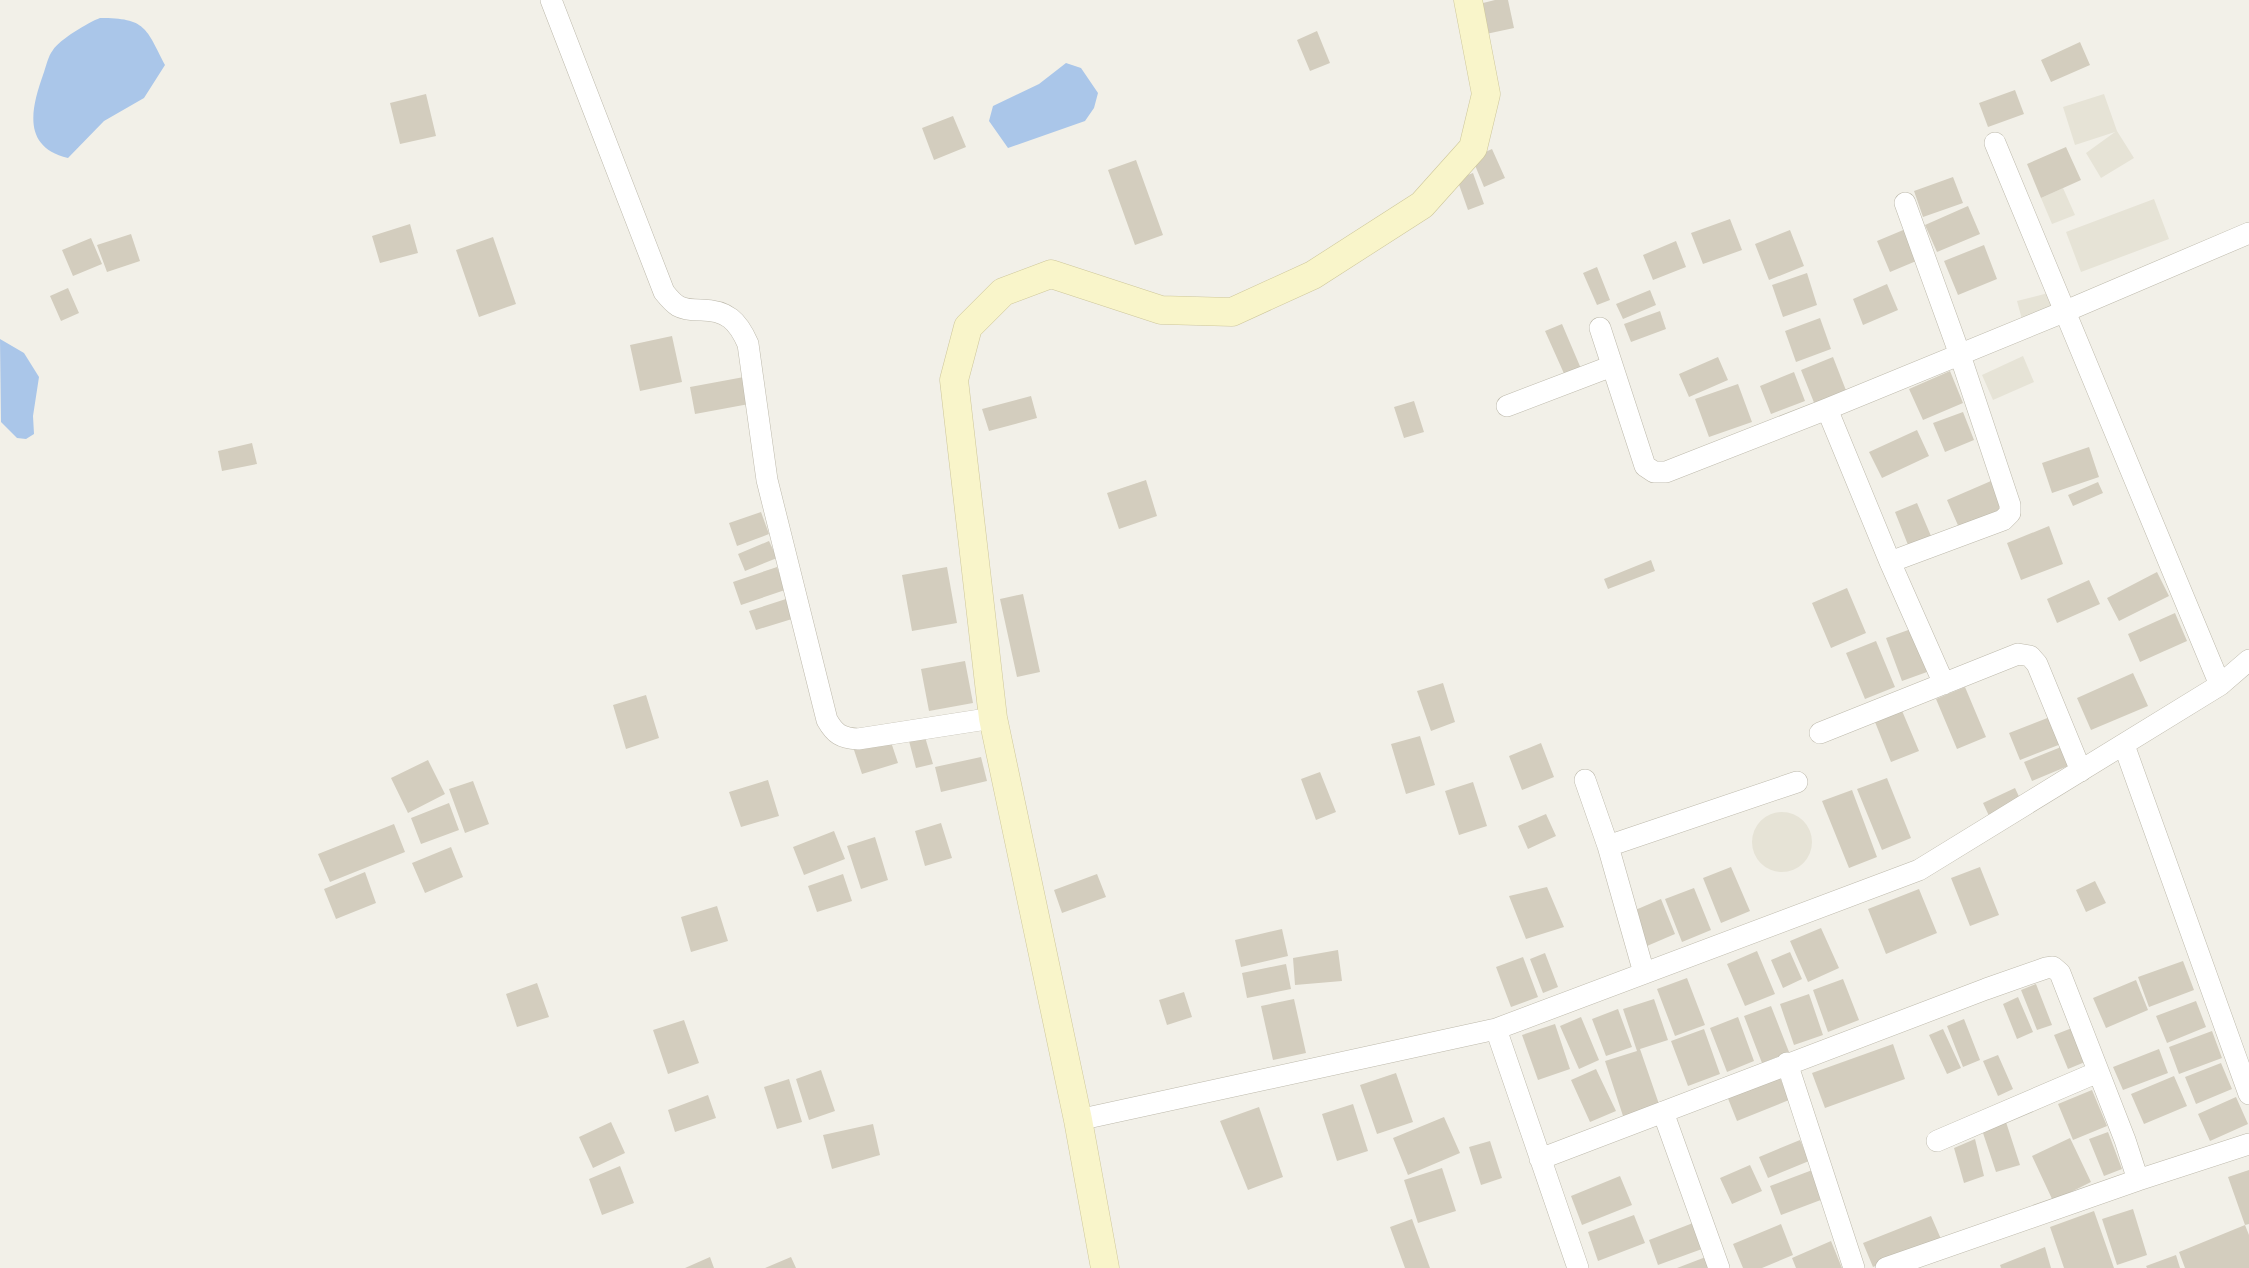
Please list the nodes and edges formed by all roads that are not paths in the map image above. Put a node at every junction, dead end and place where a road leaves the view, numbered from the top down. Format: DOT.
graph roads {
  1 [pos="551,0"];
  2 [pos="1468,0"];
  3 [pos="1995,143"];
  4 [pos="1905,202"];
  5 [pos="2249,232"];
  6 [pos="2066,311"];
  7 [pos="1600,328"];
  8 [pos="1960,355"];
  9 [pos="1612,366"];
  10 [pos="1507,406"];
  11 [pos="1827,409"];
  12 [pos="1890,562"];
  13 [pos="2249,660"];
  14 [pos="1944,684"];
  15 [pos="2220,686"];
  16 [pos="993,718"];
  17 [pos="1820,733"];
  18 [pos="2124,745"];
  19 [pos="2081,771"];
  20 [pos="1585,780"];
  21 [pos="1796,782"];
  22 [pos="1608,846"];
  23 [pos="1644,973"];
  24 [pos="1496,1029"];
  25 [pos="1788,1063"];
  26 [pos="2098,1072"];
  27 [pos="2249,1094"];
  28 [pos="1663,1112"];
  29 [pos="1078,1120"];
  30 [pos="1937,1141"];
  31 [pos="2249,1144"];
  32 [pos="1540,1159"];
  33 [pos="2138,1180"];
  34 [pos="1105,1268"];
  35 [pos="1578,1268"];
  36 [pos="1719,1268"];
  37 [pos="1854,1268"];
  38 [pos="1886,1268"];
  1 -- 16 [label="street"];
  2 -- 16 [label="main road"];
  3 -- 6 [label="street"];
  4 -- 8 [label="street"];
  5 -- 6 [label="street"];
  6 -- 8 [label="street"];
  6 -- 15 [label="street"];
  7 -- 9 [label="street"];
  8 -- 11 [label="street"];
  8 -- 12 [label="street"];
  9 -- 10 [label="street"];
  9 -- 11 [label="street"];
  11 -- 12 [label="street"];
  12 -- 14 [label="street"];
  13 -- 15 [label="street"];
  14 -- 17 [label="street"];
  14 -- 19 [label="street"];
  15 -- 18 [label="street"];
  16 -- 29 [label="main road"];
  18 -- 19 [label="street"];
  18 -- 27 [label="street"];
  19 -- 23 [label="street"];
  20 -- 22 [label="street"];
  21 -- 22 [label="street"];
  22 -- 23 [label="street"];
  23 -- 24 [label="street"];
  24 -- 29 [label="street"];
  24 -- 32 [label="street"];
  25 -- 26 [label="street"];
  25 -- 28 [label="street"];
  25 -- 37 [label="street"];
  26 -- 30 [label="street"];
  26 -- 33 [label="street"];
  28 -- 32 [label="street"];
  28 -- 36 [label="street"];
  29 -- 34 [label="main road"];
  31 -- 33 [label="street"];
  32 -- 35 [label="street"];
  33 -- 38 [label="street"];
}
